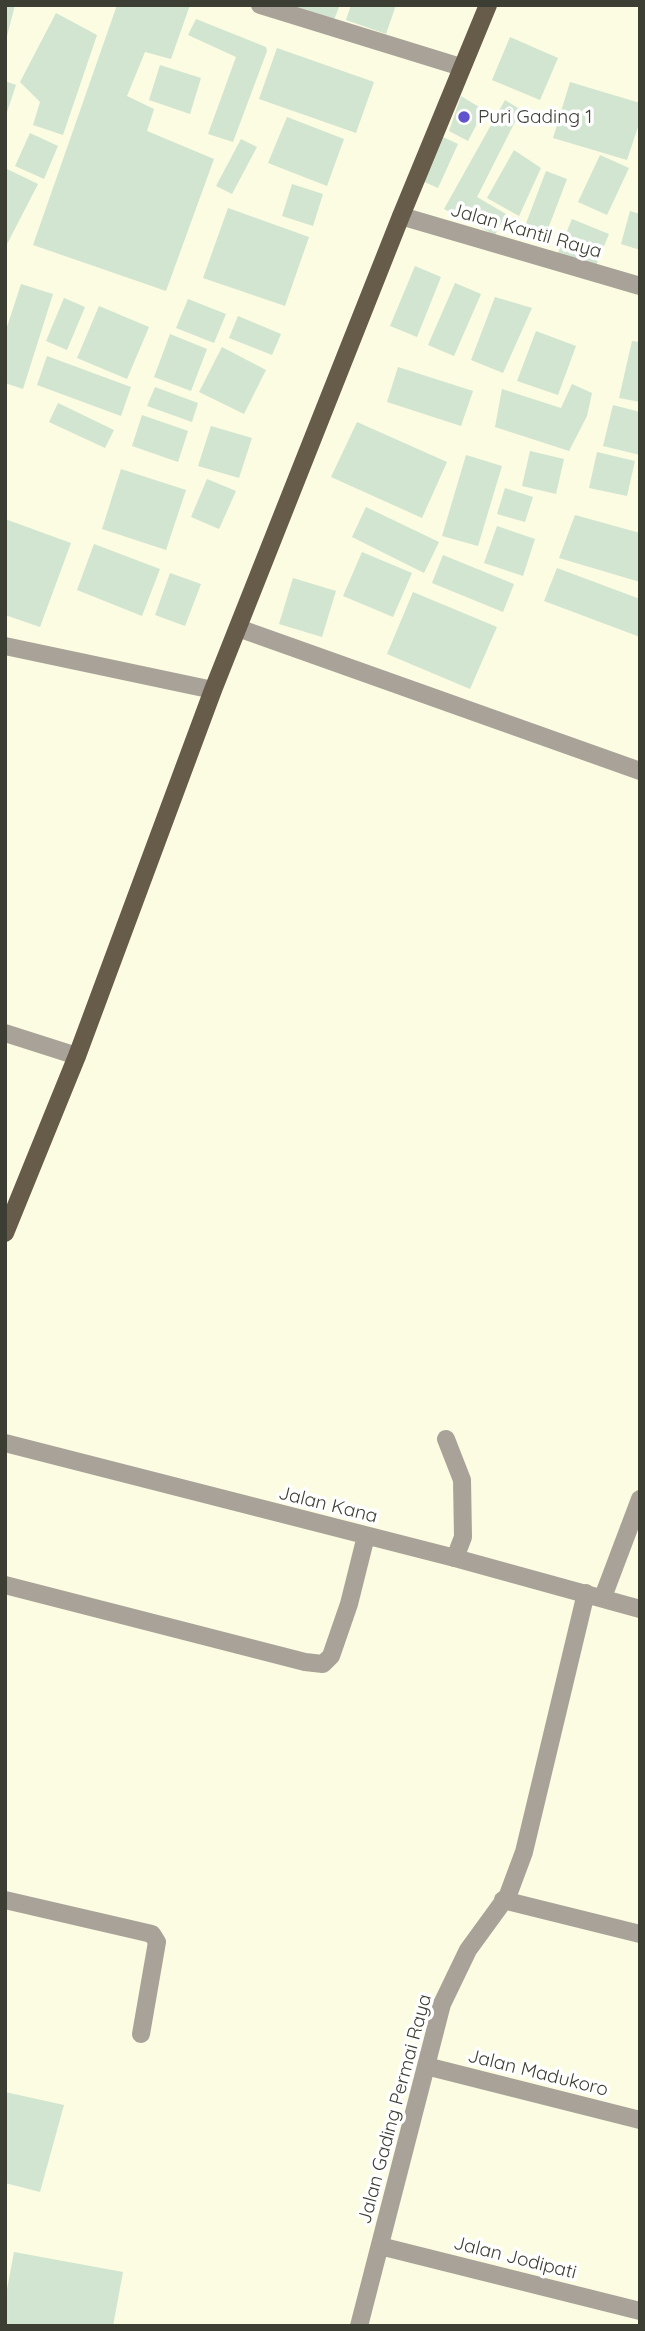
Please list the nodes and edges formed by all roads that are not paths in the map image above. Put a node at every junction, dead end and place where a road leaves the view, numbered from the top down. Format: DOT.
graph roads {
  1 [pos="260,5"];
  2 [pos="488,5"];
  3 [pos="461,67"];
  4 [pos="401,216"];
  5 [pos="640,286"];
  6 [pos="237,628"];
  7 [pos="5,646"];
  8 [pos="213,690"];
  9 [pos="640,771"];
  10 [pos="5,1033"];
  11 [pos="77,1056"];
  12 [pos="5,1233"];
  13 [pos="446,1439"];
  14 [pos="5,1443"];
  15 [pos="640,1499"];
  16 [pos="366,1536"];
  17 [pos="456,1558"];
  18 [pos="5,1584"];
  19 [pos="594,1595"];
  20 [pos="638,1603"];
  21 [pos="5,1900"];
  22 [pos="503,1900"];
  23 [pos="640,1934"];
  24 [pos="141,2034"];
  25 [pos="426,2066"];
  26 [pos="640,2120"];
  27 [pos="380,2246"];
  28 [pos="640,2311"];
  29 [pos="359,2326"];
  1 -- 3 [label="street"];
  2 -- 3 [label="main road"];
  3 -- 4 [label="main road"];
  4 -- 5 [label="street, Jalan Kantil Raya"];
  4 -- 6 [label="main road"];
  6 -- 8 [label="main road"];
  6 -- 9 [label="street"];
  7 -- 8 [label="street"];
  8 -- 11 [label="main road"];
  10 -- 11 [label="street"];
  11 -- 12 [label="main road"];
  13 -- 17 [label="street"];
  14 -- 16 [label="street, Jalan Kana"];
  15 -- 19 [label="street, Jalan Gading Permai Raya"];
  16 -- 17 [label="street, Jalan Kana"];
  16 -- 18 [label="street"];
  17 -- 19 [label="street, Jalan Kana"];
  19 -- 20 [label="street, Jalan Kana"];
  19 -- 22 [label="street, Jalan Gading Permai Raya"];
  21 -- 24 [label="street"];
  22 -- 23 [label="street"];
  22 -- 25 [label="street, Jalan Gading Permai Raya"];
  25 -- 26 [label="street, Jalan Madukoro"];
  25 -- 27 [label="street, Jalan Gading Permai Raya"];
  27 -- 28 [label="street, Jalan Jodipati"];
  27 -- 29 [label="street, Jalan Gading Permai Raya"];
}
